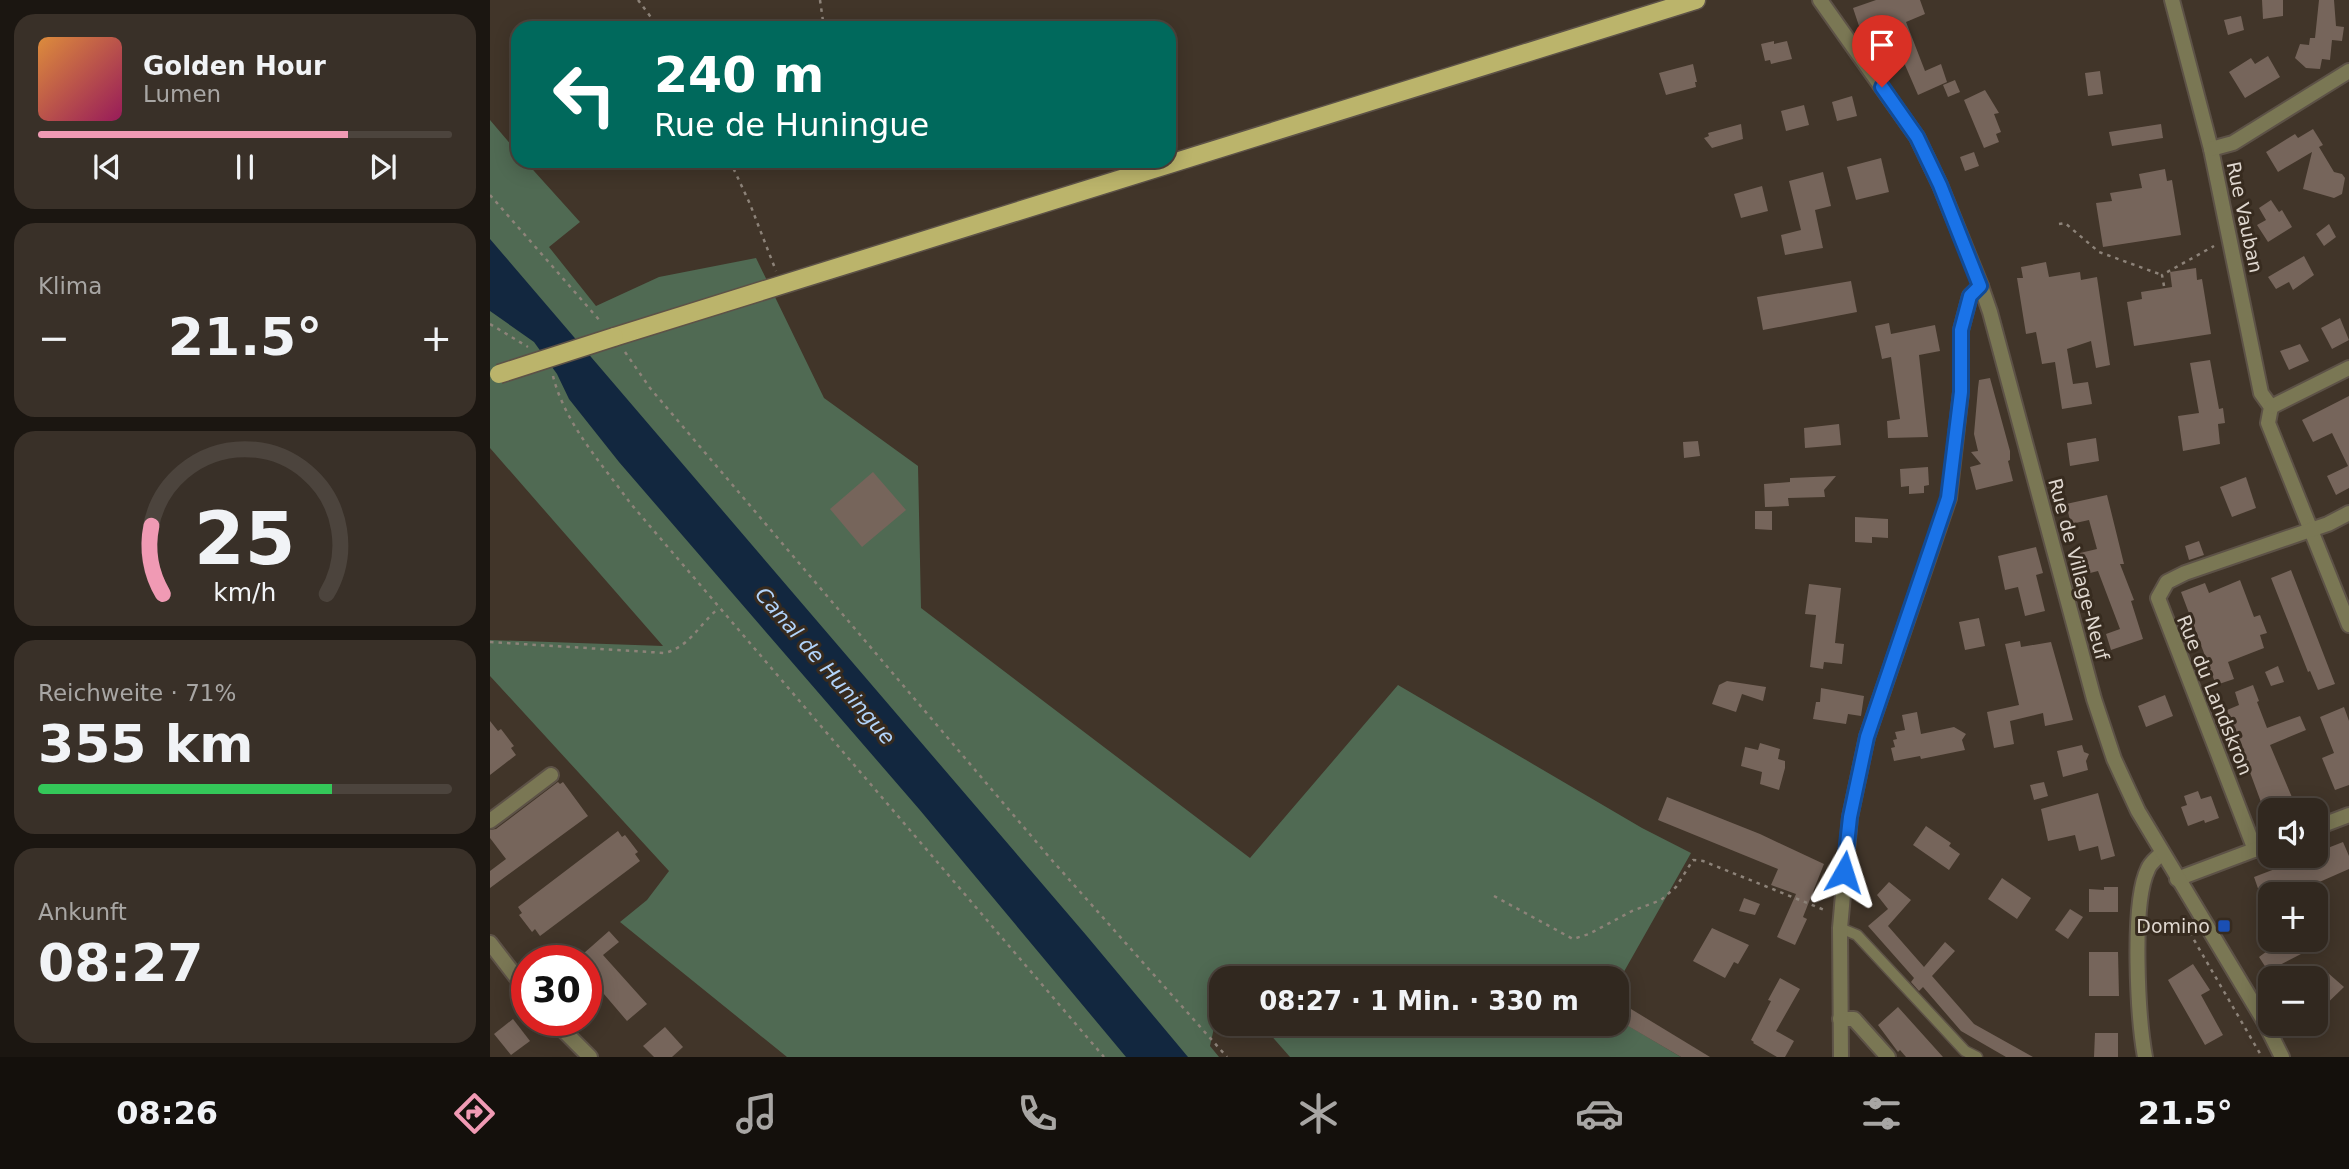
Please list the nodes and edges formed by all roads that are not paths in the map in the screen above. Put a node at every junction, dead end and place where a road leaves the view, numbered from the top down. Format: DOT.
graph roads {
  1 [pos="1696,0"];
  2 [pos="1820,0"];
  3 [pos="2172,0"];
  4 [pos="2349,71"];
  5 [pos="2211,149"];
  6 [pos="1176,162"];
  7 [pos="1157,168"];
  8 [pos="1980,286"];
  9 [pos="2349,368"];
  10 [pos="494,376"];
  11 [pos="2271,407"];
  12 [pos="2349,513"];
  13 [pos="2312,530"];
  14 [pos="2349,625"];
  15 [pos="551,775"];
  16 [pos="2349,815"];
  17 [pos="490,821"];
  18 [pos="2328,823"];
  19 [pos="2258,849"];
  20 [pos="2255,850"];
  21 [pos="2162,853"];
  22 [pos="2177,879"];
  23 [pos="1840,921"];
  24 [pos="490,943"];
  25 [pos="511,970"];
  26 [pos="1840,1019"];
  27 [pos="569,1036"];
  28 [pos="590,1057"];
  29 [pos="1841,1057"];
  30 [pos="1888,1057"];
  31 [pos="1977,1057"];
  32 [pos="2145,1057"];
  33 [pos="2281,1057"];
  1 -- 6 [label="main road, bridge"];
  2 -- 8 [label="street, Rue de Village-Neuf"];
  3 -- 5 [label="street, Rue Vauban"];
  4 -- 5 [label="street"];
  5 -- 11 [label="street, Rue Vauban"];
  7 -- 10 [label="main road, bridge"];
  8 -- 21 [label="street, Rue de Village-Neuf"];
  8 -- 23 [label="street"];
  9 -- 11 [label="street"];
  11 -- 13 [label="street, Rue Vauban"];
  12 -- 13 [label="street, Rue du Landskron"];
  13 -- 14 [label="street, Rue Vauban"];
  13 -- 20 [label="street, Rue du Landskron"];
  15 -- 17 [label="street"];
  16 -- 18 [label="street"];
  19 -- 20 [label="street"];
  20 -- 22 [label="street"];
  21 -- 22 [label="street, Rue de Village-Neuf"];
  21 -- 32 [label="street"];
  22 -- 33 [label="street, Rue de Village-Neuf"];
  23 -- 26 [label="street"];
  23 -- 31 [label="lane"];
  24 -- 25 [label="street"];
  26 -- 29 [label="street"];
  26 -- 30 [label="street"];
  27 -- 28 [label="street"];
}
